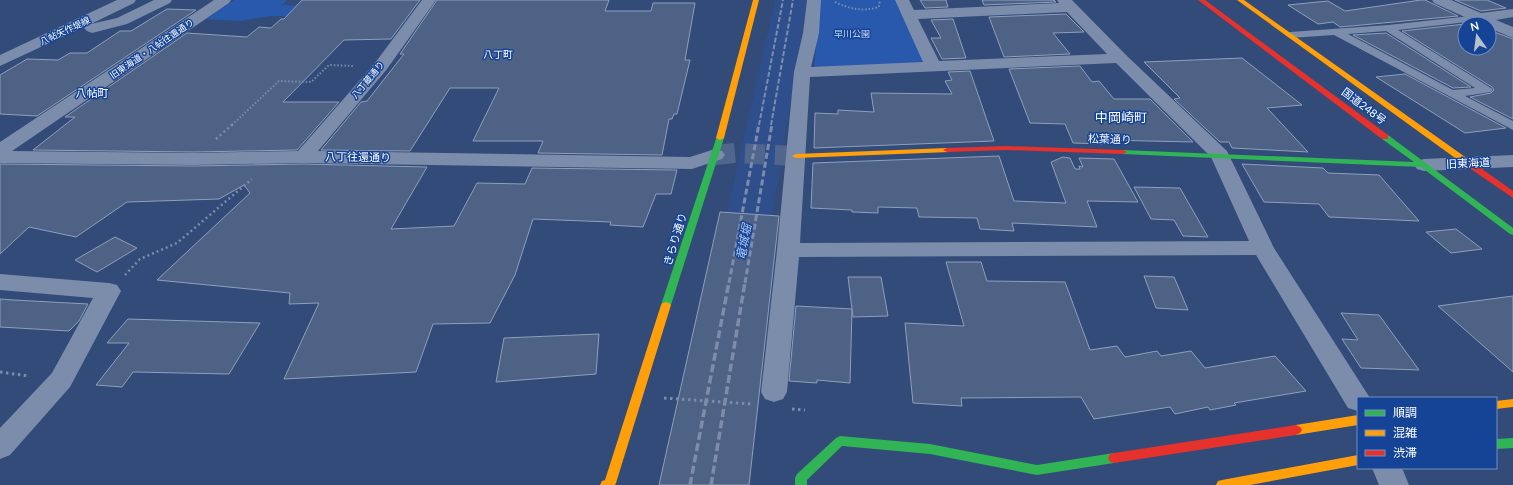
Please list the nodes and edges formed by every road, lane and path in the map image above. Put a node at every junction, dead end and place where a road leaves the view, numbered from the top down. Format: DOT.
graph roads {
  1 [pos="129,0"];
  2 [pos="165,0"];
  3 [pos="224,0"];
  4 [pos="430,0"];
  5 [pos="756,0"];
  6 [pos="814,0"];
  7 [pos="829,0"];
  8 [pos="880,0"];
  9 [pos="902,0"];
  10 [pos="1201,0"];
  11 [pos="1240,0"];
  12 [pos="1440,0"];
  13 [pos="1068,4"];
  14 [pos="1513,14"];
  15 [pos="909,15"];
  16 [pos="1476,16"];
  17 [pos="1496,16"];
  18 [pos="1457,20"];
  19 [pos="1497,26"];
  20 [pos="1388,28"];
  21 [pos="65,30"];
  22 [pos="1336,32"];
  23 [pos="1513,33"];
  24 [pos="1290,35"];
  25 [pos="1120,58"];
  26 [pos="0,61"];
  27 [pos="381,66"];
  28 [pos="933,66"];
  29 [pos="802,72"];
  30 [pos="1454,93"];
  31 [pos="1513,126"];
  32 [pos="0,151"];
  33 [pos="716,155"];
  34 [pos="1220,155"];
  35 [pos="796,156"];
  36 [pos="0,157"];
  37 [pos="278,157"];
  38 [pos="303,157"];
  39 [pos="193,159"];
  40 [pos="1513,161"];
  41 [pos="1467,162"];
  42 [pos="1424,165"];
  43 [pos="1513,195"];
  44 [pos="1513,232"];
  45 [pos="1263,248"];
  46 [pos="788,250"];
  47 [pos="0,282"];
  48 [pos="109,291"];
  49 [pos="774,392"];
  50 [pos="662,397"];
  51 [pos="1357,398"];
  52 [pos="1513,403"];
  53 [pos="755,404"];
  54 [pos="1497,405"];
  55 [pos="1357,420"];
  56 [pos="1513,442"];
  57 [pos="1497,444"];
  58 [pos="0,447"];
  59 [pos="1357,460"];
  60 [pos="1387,469"];
  61 [pos="608,484"];
  62 [pos="801,485"];
  63 [pos="1222,485"];
  64 [pos="1394,485"];
  1 -- 21 [label="street, 八帖矢作堤線"];
  2 -- 21 [label="street"];
  3 -- 32 [label="street, 旧東海道・八帖往還通り"];
  4 -- 27 [label="street, 八丁蔵通り"];
  5 -- 33 [label="main road, きらり通り"];
  6 -- 29 [label="street"];
  7 -- 8 [label="path"];
  9 -- 15 [label="street"];
  10 -- 42 [label="main road, 国道248号"];
  11 -- 24 [label="main road, 国道248号"];
  12 -- 16 [label="street"];
  13 -- 15 [label="street"];
  13 -- 25 [label="street"];
  14 -- 17 [label="street"];
  15 -- 28 [label="street"];
  18 -- 20 [label="lane"];
  19 -- 23 [label="street"];
  20 -- 22 [label="lane"];
  20 -- 30 [label="lane"];
  21 -- 26 [label="street, 八帖矢作堤線"];
  22 -- 24 [label="lane"];
  22 -- 30 [label="lane"];
  24 -- 41 [label="main road, 国道248号"];
  25 -- 28 [label="street"];
  25 -- 34 [label="street"];
  27 -- 38 [label="street, 八丁蔵通り"];
  27 -- 39 [label="path"];
  28 -- 29 [label="street"];
  29 -- 35 [label="street"];
  30 -- 31 [label="lane"];
  33 -- 38 [label="street, 八丁往還通り"];
  33 -- 61 [label="main road, きらり通り"];
  34 -- 35 [label="main road, 松葉通り"];
  34 -- 42 [label="main road, 松葉通り"];
  34 -- 45 [label="street"];
  35 -- 46 [label="street"];
  36 -- 39 [label="street, 八丁往還通り"];
  37 -- 38 [label="street, 八丁往還通り"];
  37 -- 39 [label="street, 八丁往還通り"];
  37 -- 48 [label="path"];
  40 -- 41 [label="street, 旧東海道"];
  41 -- 42 [label="street, 旧東海道"];
  41 -- 43 [label="main road, 国道248号"];
  42 -- 44 [label="main road, 国道248号"];
  45 -- 46 [label="street"];
  45 -- 51 [label="street"];
  46 -- 49 [label="street"];
  47 -- 48 [label="street"];
  48 -- 58 [label="street"];
  50 -- 53 [label="path"];
  52 -- 54 [label="main road"];
  55 -- 62 [label="main road"];
  56 -- 57 [label="main road"];
  59 -- 63 [label="main road"];
  60 -- 64 [label="street"];
}
